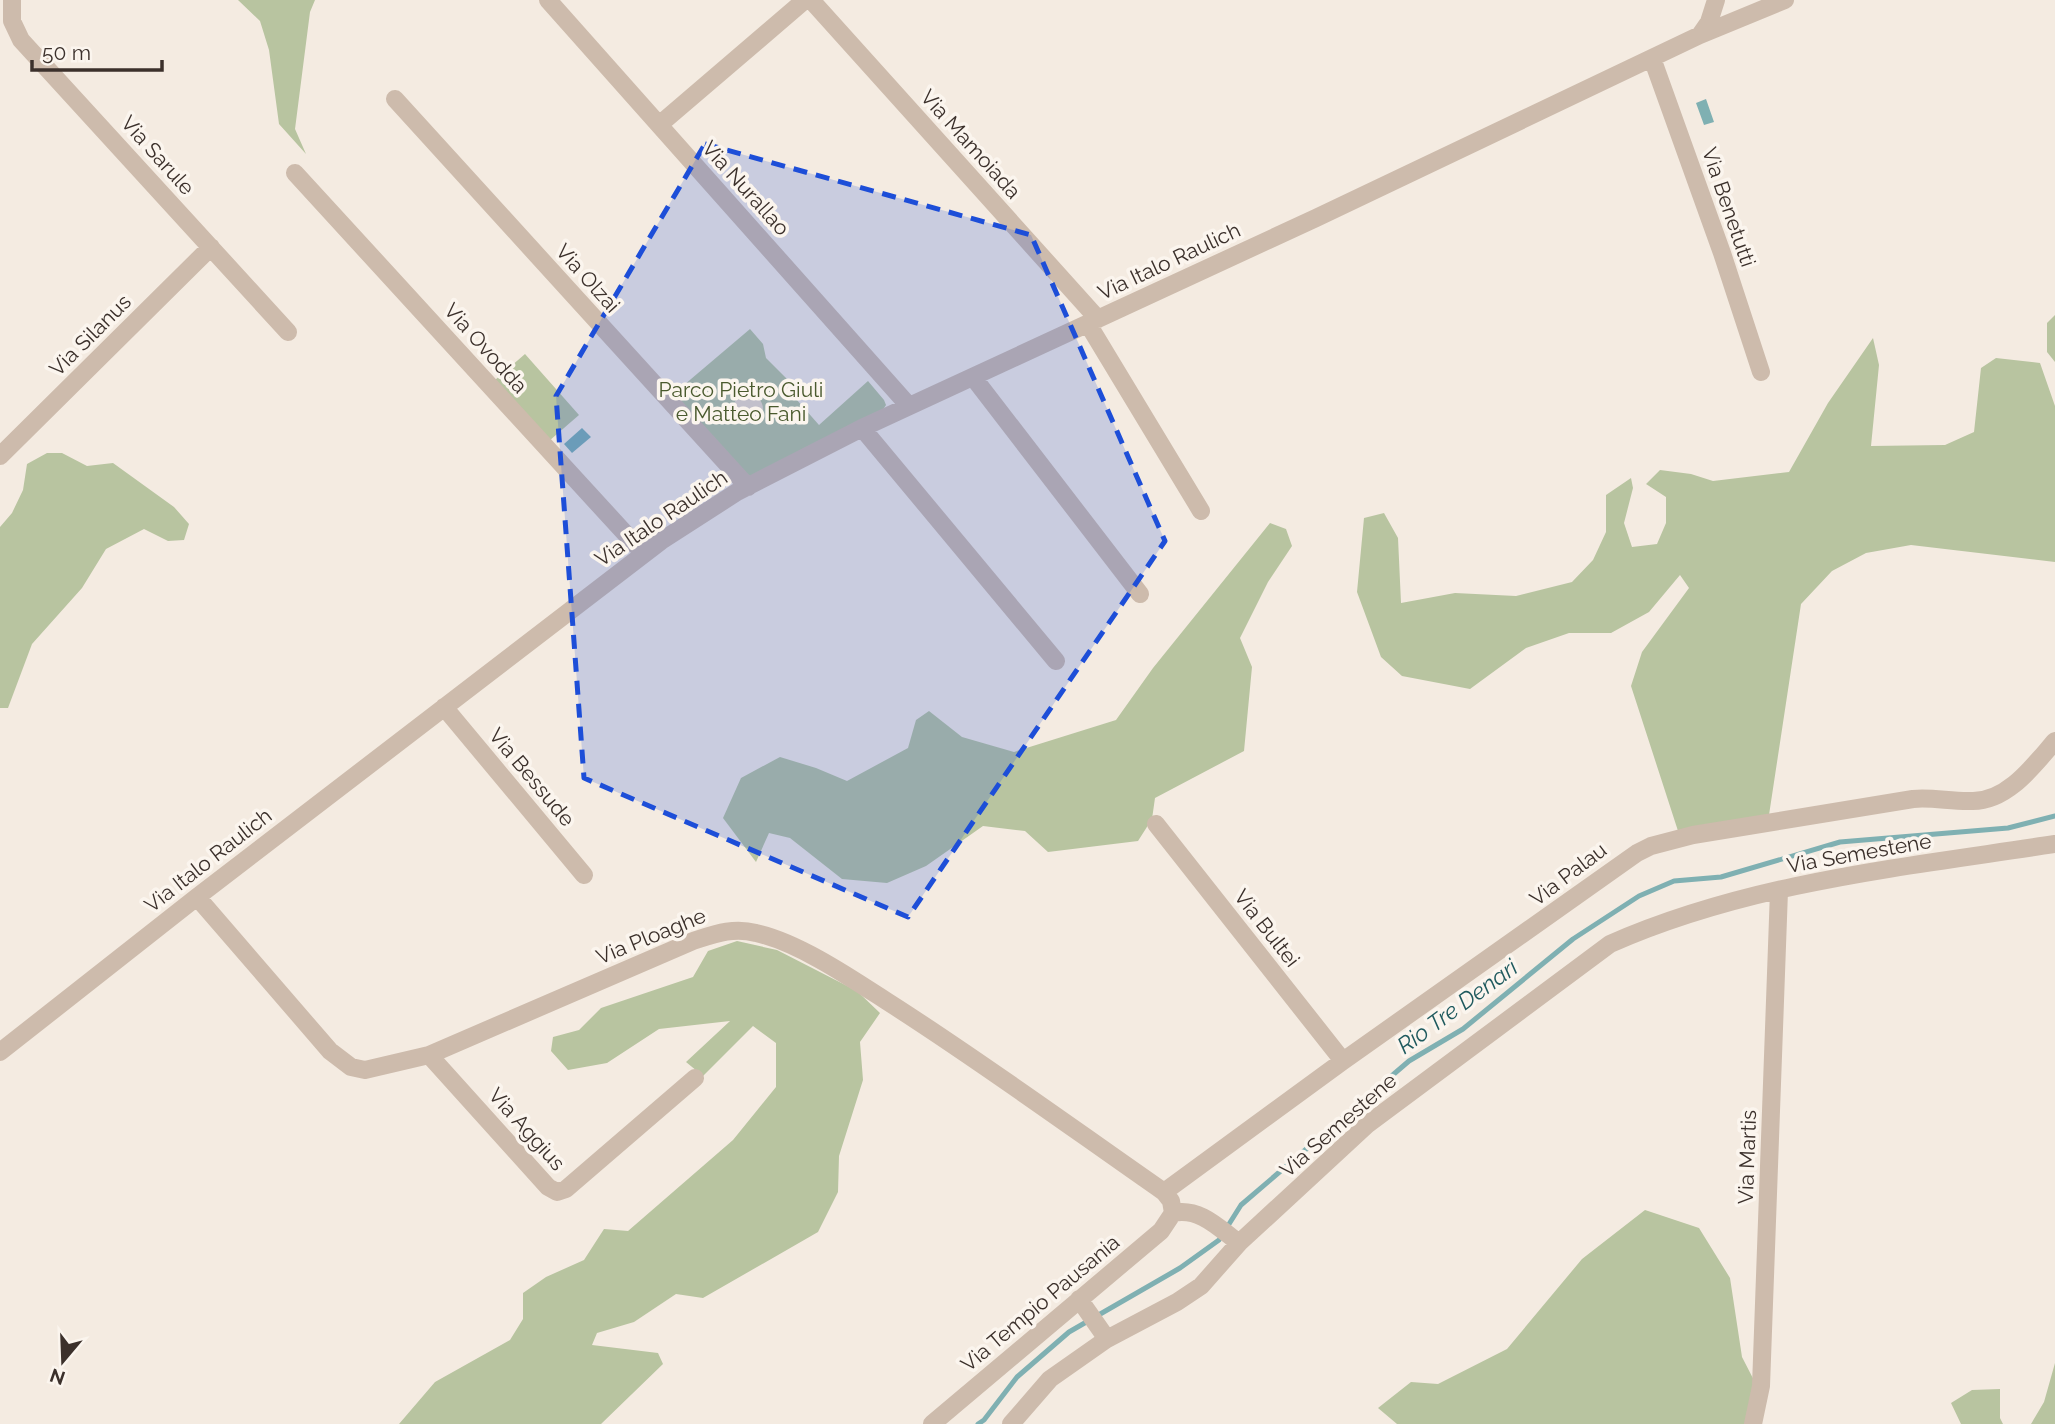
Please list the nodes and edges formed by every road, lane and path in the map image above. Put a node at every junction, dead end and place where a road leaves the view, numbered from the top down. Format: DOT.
graph roads {
  1 [pos="12,0"];
  2 [pos="548,0"];
  3 [pos="805,0"];
  4 [pos="811,0"];
  5 [pos="1716,0"];
  6 [pos="1786,0"];
  7 [pos="1700,35"];
  8 [pos="1652,58"];
  9 [pos="395,99"];
  10 [pos="659,125"];
  11 [pos="295,173"];
  12 [pos="211,247"];
  13 [pos="1093,321"];
  14 [pos="288,332"];
  15 [pos="1761,372"];
  16 [pos="973,377"];
  17 [pos="909,406"];
  18 [pos="862,428"];
  19 [pos="0,456"];
  20 [pos="748,487"];
  21 [pos="1201,510"];
  22 [pos="644,554"];
  23 [pos="1140,594"];
  24 [pos="1056,661"];
  25 [pos="444,707"];
  26 [pos="2055,741"];
  27 [pos="1156,824"];
  28 [pos="2055,844"];
  29 [pos="584,875"];
  30 [pos="1779,891"];
  31 [pos="197,897"];
  32 [pos="0,1052"];
  33 [pos="429,1055"];
  34 [pos="1343,1061"];
  35 [pos="695,1078"];
  36 [pos="1164,1192"];
  37 [pos="1173,1213"];
  38 [pos="1239,1243"];
  39 [pos="1079,1298"];
  40 [pos="1107,1339"];
  41 [pos="932,1424"];
  42 [pos="1011,1424"];
  43 [pos="1754,1424"];
  1 -- 12 [label="street, Via Sarule"];
  2 -- 10 [label="street, Via Nurallao"];
  3 -- 10 [label="street"];
  4 -- 13 [label="street, Via Mamoiada"];
  5 -- 7 [label="street"];
  6 -- 7 [label="street, Via Italo Raulich"];
  7 -- 8 [label="street, Via Italo Raulich"];
  8 -- 13 [label="street, Via Italo Raulich"];
  8 -- 15 [label="street, Via Benetutti"];
  9 -- 20 [label="street, Via Olzai"];
  10 -- 17 [label="street, Via Nurallao"];
  11 -- 22 [label="street, Via Ovodda"];
  12 -- 14 [label="street, Via Sarule"];
  12 -- 19 [label="street, Via Silanus"];
  13 -- 16 [label="street, Via Italo Raulich"];
  13 -- 21 [label="street, Via Mamoiada"];
  16 -- 17 [label="street, Via Italo Raulich"];
  16 -- 23 [label="street"];
  17 -- 18 [label="street, Via Italo Raulich"];
  18 -- 20 [label="street, Via Italo Raulich"];
  18 -- 24 [label="street"];
  20 -- 22 [label="street, Via Italo Raulich"];
  22 -- 25 [label="street, Via Italo Raulich"];
  25 -- 29 [label="street, Via Bessude"];
  25 -- 31 [label="street, Via Italo Raulich"];
  26 -- 34 [label="street, Via Palau"];
  27 -- 34 [label="street, Via Bultei"];
  28 -- 30 [label="street, Via Semestene"];
  30 -- 38 [label="street, Via Semestene"];
  30 -- 43 [label="street, Via Martis"];
  31 -- 32 [label="street, Via Italo Raulich"];
  31 -- 33 [label="street, Via Ploaghe"];
  33 -- 35 [label="street, Via Aggius"];
  33 -- 36 [label="street, Via Ploaghe"];
  34 -- 36 [label="street, Via Palau"];
  36 -- 37 [label="street"];
  37 -- 38 [label="street"];
  37 -- 39 [label="street, Via Tempio Pausania"];
  38 -- 40 [label="street, Via Semestene"];
  39 -- 40 [label="street"];
  39 -- 41 [label="street, Via Tempio Pausania"];
  40 -- 42 [label="street, Via Semestene"];
}
